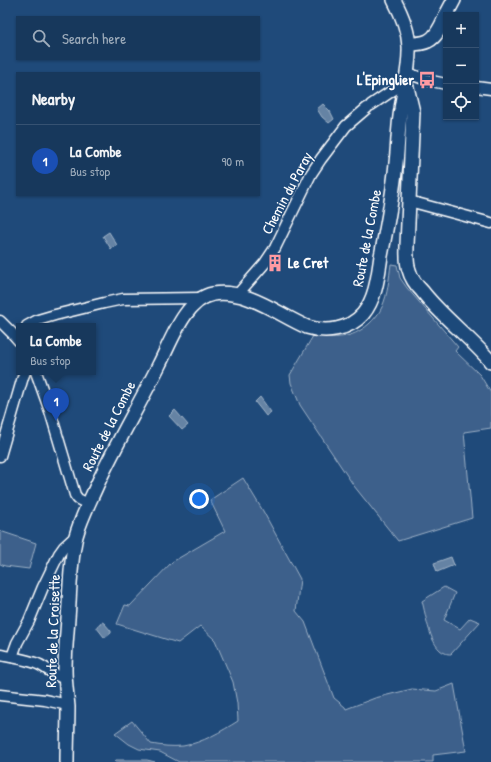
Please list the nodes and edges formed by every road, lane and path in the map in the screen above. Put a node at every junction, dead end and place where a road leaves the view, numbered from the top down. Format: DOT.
graph roads {
  1 [pos="394,0"];
  2 [pos="454,0"];
  3 [pos="448,12"];
  4 [pos="443,20"];
  5 [pos="409,44"];
  6 [pos="406,77"];
  7 [pos="443,83"];
  8 [pos="479,88"];
  9 [pos="491,89"];
  10 [pos="409,201"];
  11 [pos="491,223"];
  12 [pos="237,295"];
  13 [pos="202,298"];
  14 [pos="0,321"];
  15 [pos="32,323"];
  16 [pos="16,331"];
  17 [pos="491,362"];
  18 [pos="24,375"];
  19 [pos="37,375"];
  20 [pos="0,456"];
  21 [pos="88,504"];
  22 [pos="77,535"];
  23 [pos="0,655"];
  24 [pos="12,657"];
  25 [pos="65,679"];
  26 [pos="0,695"];
  27 [pos="68,705"];
  28 [pos="67,762"];
  1 -- 5 [label="street, Route de la Combe"];
  2 -- 3 [label="street"];
  4 -- 5 [label="street"];
  5 -- 6 [label="street, Route de la Combe"];
  6 -- 7 [label="street"];
  6 -- 10 [label="street"];
  6 -- 12 [label="street, Chemin du Paray"];
  6 -- 12 [label="street, Route de la Combe"];
  8 -- 9 [label="street"];
  10 -- 11 [label="street"];
  10 -- 17 [label="street"];
  12 -- 13 [label="street, Route de la Combe"];
  13 -- 15 [label="street"];
  13 -- 21 [label="street, Route de la Combe"];
  14 -- 16 [label="street"];
  18 -- 20 [label="street"];
  19 -- 21 [label="street"];
  21 -- 22 [label="street, Route de la Croisette"];
  22 -- 24 [label="street"];
  22 -- 25 [label="street, Route de la Croisette"];
  23 -- 24 [label="street"];
  24 -- 25 [label="street"];
  25 -- 27 [label="street, Route de la Croisette"];
  26 -- 27 [label="street"];
  27 -- 28 [label="street, Route de la Croisette"];
}
